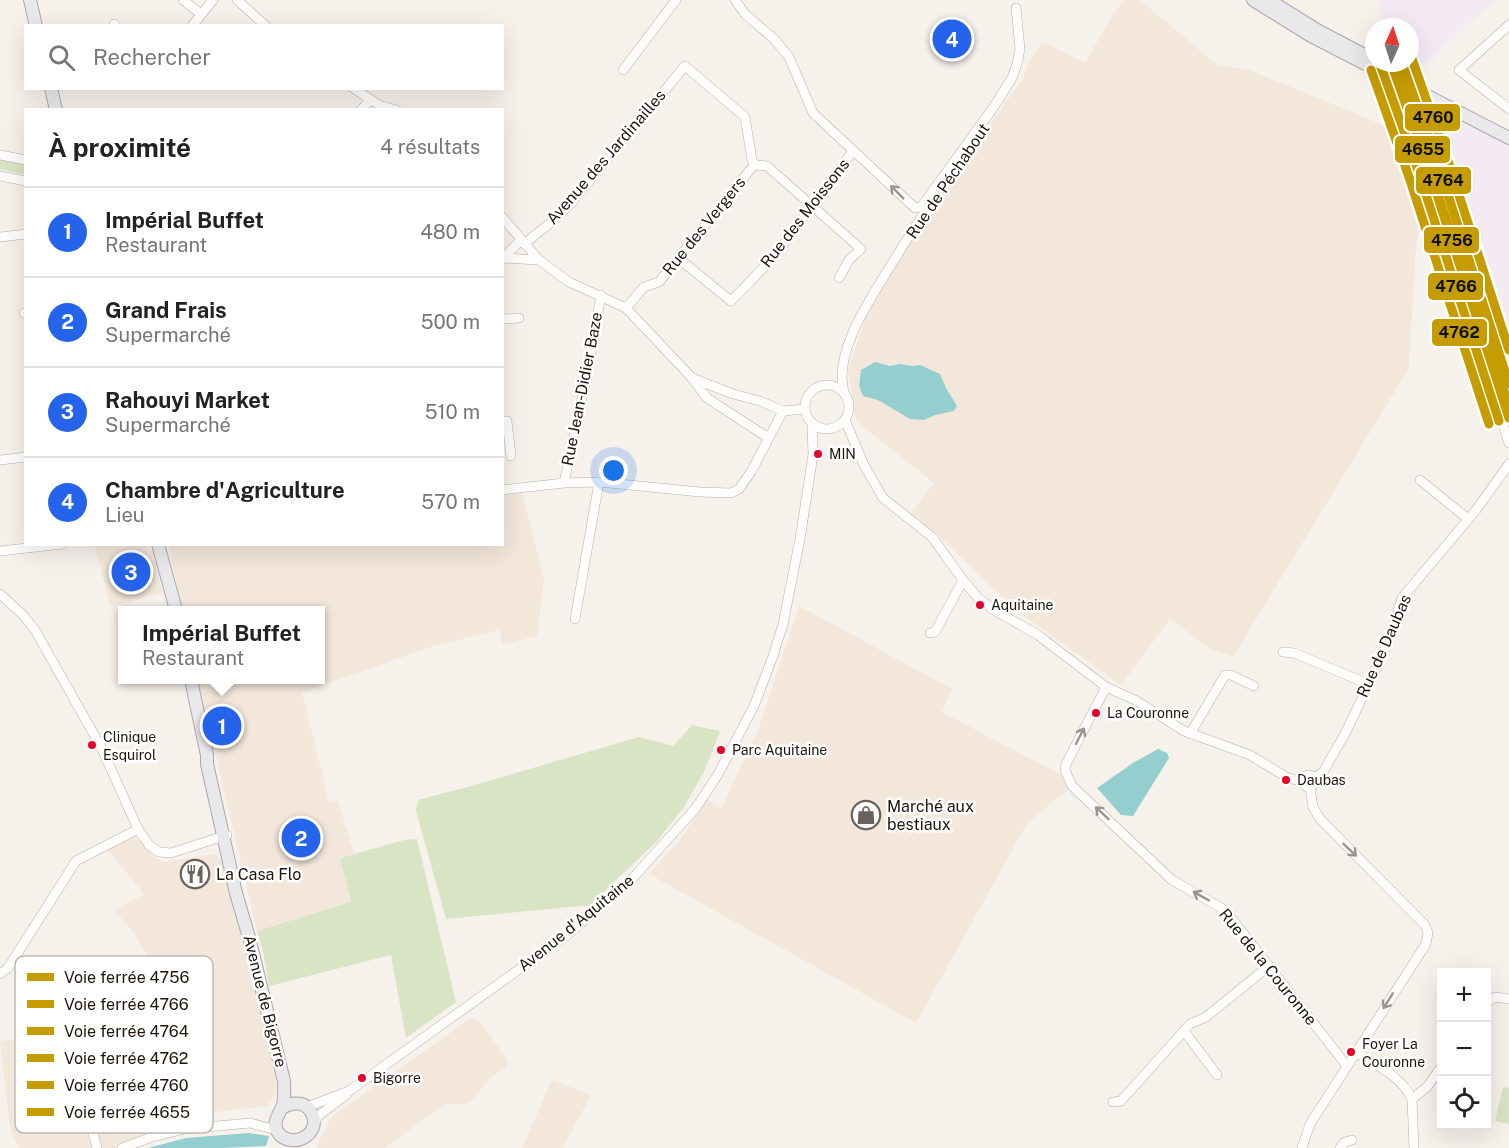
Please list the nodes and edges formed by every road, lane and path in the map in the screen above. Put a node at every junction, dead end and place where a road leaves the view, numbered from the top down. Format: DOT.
graph roads {
  1 [pos="30,0"];
  2 [pos="183,0"];
  3 [pos="213,0"];
  4 [pos="237,0"];
  5 [pos="676,0"];
  6 [pos="735,0"];
  7 [pos="1252,0"];
  8 [pos="1269,0"];
  9 [pos="1014,4"];
  10 [pos="201,14"];
  11 [pos="36,24"];
  12 [pos="194,24"];
  13 [pos="264,24"];
  14 [pos="1509,25"];
  15 [pos="1316,34"];
  16 [pos="1365,56"];
  17 [pos="622,70"];
  18 [pos="1397,72"];
  19 [pos="51,90"];
  20 [pos="356,90"];
  21 [pos="370,100"];
  22 [pos="56,108"];
  23 [pos="363,108"];
  24 [pos="388,108"];
  25 [pos="1509,109"];
  26 [pos="1509,129"];
  27 [pos="1509,138"];
  28 [pos="853,151"];
  29 [pos="0,155"];
  30 [pos="24,160"];
  31 [pos="754,165"];
  32 [pos="0,176"];
  33 [pos="24,181"];
  34 [pos="813,205"];
  35 [pos="504,219"];
  36 [pos="1433,219"];
  37 [pos="24,234"];
  38 [pos="0,237"];
  39 [pos="523,242"];
  40 [pos="504,257"];
  41 [pos="504,258"];
  42 [pos="678,258"];
  43 [pos="538,260"];
  44 [pos="840,278"];
  45 [pos="601,295"];
  46 [pos="626,308"];
  47 [pos="519,318"];
  48 [pos="504,319"];
  49 [pos="844,360"];
  50 [pos="692,378"];
  51 [pos="827,384"];
  52 [pos="844,392"];
  53 [pos="733,394"];
  54 [pos="722,408"];
  55 [pos="805,409"];
  56 [pos="783,411"];
  57 [pos="845,420"];
  58 [pos="504,422"];
  59 [pos="812,423"];
  60 [pos="831,428"];
  61 [pos="764,435"];
  62 [pos="850,435"];
  63 [pos="1509,443"];
  64 [pos="813,455"];
  65 [pos="511,456"];
  66 [pos="24,457"];
  67 [pos="0,460"];
  68 [pos="1509,464"];
  69 [pos="1420,480"];
  70 [pos="599,482"];
  71 [pos="564,483"];
  72 [pos="504,490"];
  73 [pos="1468,519"];
  74 [pos="46,546"];
  75 [pos="159,546"];
  76 [pos="0,552"];
  77 [pos="963,580"];
  78 [pos="0,594"];
  79 [pos="175,606"];
  80 [pos="575,619"];
  81 [pos="930,633"];
  82 [pos="1283,652"];
  83 [pos="192,684"];
  84 [pos="1368,684"];
  85 [pos="1254,686"];
  86 [pos="1106,687"];
  87 [pos="1190,734"];
  88 [pos="207,755"];
  89 [pos="1306,785"];
  90 [pos="138,829"];
  91 [pos="225,835"];
  92 [pos="239,876"];
  93 [pos="245,920"];
  94 [pos="16,956"];
  95 [pos="15,957"];
  96 [pos="1269,966"];
  97 [pos="0,974"];
  98 [pos="1509,999"];
  99 [pos="1491,1000"];
  100 [pos="1184,1031"];
  101 [pos="1356,1052"];
  102 [pos="1347,1066"];
  103 [pos="1437,1073"];
  104 [pos="1217,1075"];
  105 [pos="284,1081"];
  106 [pos="349,1091"];
  107 [pos="1412,1099"];
  108 [pos="1113,1102"];
  109 [pos="304,1105"];
  110 [pos="281,1108"];
  111 [pos="250,1122"];
  112 [pos="314,1124"];
  113 [pos="213,1125"];
  114 [pos="277,1130"];
  115 [pos="93,1133"];
  116 [pos="167,1133"];
  117 [pos="1352,1140"];
  118 [pos="305,1143"];
  119 [pos="293,1144"];
  120 [pos="97,1148"];
  121 [pos="122,1148"];
  122 [pos="1302,1148"];
  123 [pos="1340,1148"];
  124 [pos="1414,1148"];
  1 -- 11 [label="main road"];
  2 -- 10 [label="street"];
  3 -- 10 [label="street"];
  4 -- 13 [label="street"];
  5 -- 17 [label="street"];
  6 -- 28 [label="street"];
  7 -- 15 [label="main road"];
  8 -- 15 [label="main road"];
  9 -- 28 [label="street, one-way"];
  9 -- 49 [label="street, Rue de Péchabout"];
  10 -- 12 [label="street"];
  14 -- 25 [label="street"];
  15 -- 16 [label="main road"];
  15 -- 27 [label="main road"];
  18 -- 26 [label="main road"];
  19 -- 22 [label="main road"];
  20 -- 21 [label="street"];
  21 -- 23 [label="street"];
  21 -- 24 [label="street"];
  28 -- 34 [label="street, Rue des Moissons"];
  29 -- 30 [label="street"];
  31 -- 34 [label="street"];
  31 -- 39 [label="street, Avenue des Jardinailles"];
  31 -- 42 [label="street, Rue des Vergers"];
  32 -- 33 [label="street"];
  34 -- 42 [label="street, Rue des Moissons"];
  34 -- 44 [label="street"];
  35 -- 39 [label="street"];
  36 -- 63 [label="street"];
  37 -- 38 [label="street"];
  39 -- 40 [label="street, Avenue des Jardinailles"];
  39 -- 43 [label="street"];
  41 -- 43 [label="street"];
  42 -- 46 [label="street, Rue des Vergers"];
  43 -- 45 [label="street"];
  45 -- 46 [label="street"];
  45 -- 71 [label="street, Rue Jean-Didier Baze"];
  46 -- 50 [label="street"];
  47 -- 48 [label="street"];
  49 -- 51 [label="street, Rue de Péchabout"];
  49 -- 52 [label="street, Rue de Péchabout"];
  50 -- 53 [label="street"];
  50 -- 54 [label="street"];
  51 -- 52 [label="street"];
  51 -- 55 [label="street"];
  52 -- 57 [label="street"];
  53 -- 54 [label="street"];
  53 -- 56 [label="street"];
  54 -- 61 [label="street"];
  55 -- 56 [label="street"];
  55 -- 59 [label="street"];
  56 -- 70 [label="street"];
  57 -- 60 [label="street"];
  57 -- 62 [label="street"];
  58 -- 65 [label="street"];
  59 -- 60 [label="street"];
  59 -- 64 [label="street, Avenue d'Aquitaine"];
  60 -- 62 [label="street"];
  60 -- 64 [label="street, Avenue d'Aquitaine"];
  62 -- 77 [label="street"];
  64 -- 106 [label="street, Avenue d'Aquitaine"];
  66 -- 67 [label="street"];
  68 -- 73 [label="street, Rue de Daubas"];
  69 -- 73 [label="street"];
  70 -- 71 [label="street"];
  70 -- 80 [label="street"];
  71 -- 72 [label="street"];
  73 -- 84 [label="street, Rue de Daubas"];
  74 -- 76 [label="street"];
  75 -- 79 [label="main road"];
  77 -- 81 [label="street"];
  77 -- 86 [label="street"];
  78 -- 90 [label="street"];
  82 -- 84 [label="street"];
  83 -- 88 [label="main road, Avenue de Bigorre"];
  84 -- 89 [label="street, Rue de Daubas"];
  85 -- 87 [label="street"];
  86 -- 87 [label="street"];
  96 -- 86 [label="street, Rue de la Couronne, one-way"];
  87 -- 89 [label="street"];
  88 -- 91 [label="main road, Avenue de Bigorre"];
  88 -- 92 [label="main road, Avenue de Bigorre"];
  89 -- 101 [label="street, one-way"];
  90 -- 91 [label="street"];
  90 -- 94 [label="street"];
  91 -- 92 [label="main road"];
  91 -- 93 [label="main road, Avenue de Bigorre"];
  92 -- 93 [label="main road, Avenue de Bigorre"];
  93 -- 105 [label="main road, Avenue de Bigorre"];
  95 -- 97 [label="street"];
  96 -- 100 [label="street"];
  96 -- 102 [label="street, Rue de la Couronne"];
  98 -- 99 [label="street"];
  100 -- 104 [label="street"];
  100 -- 108 [label="street"];
  101 -- 102 [label="street"];
  101 -- 107 [label="street"];
  102 -- 122 [label="street"];
  103 -- 107 [label="street"];
  105 -- 109 [label="main road, Avenue de Bigorre"];
  105 -- 110 [label="main road, Avenue de Bigorre"];
  106 -- 109 [label="street, Avenue d'Aquitaine"];
  106 -- 112 [label="street"];
  107 -- 124 [label="street"];
  109 -- 110 [label="main road"];
  109 -- 112 [label="main road"];
  110 -- 111 [label="street"];
  110 -- 114 [label="main road"];
  111 -- 113 [label="street"];
  111 -- 114 [label="street"];
  112 -- 118 [label="main road"];
  114 -- 119 [label="main road"];
  115 -- 120 [label="street"];
  116 -- 121 [label="street"];
  117 -- 123 [label="street"];
  118 -- 119 [label="main road"];
}
